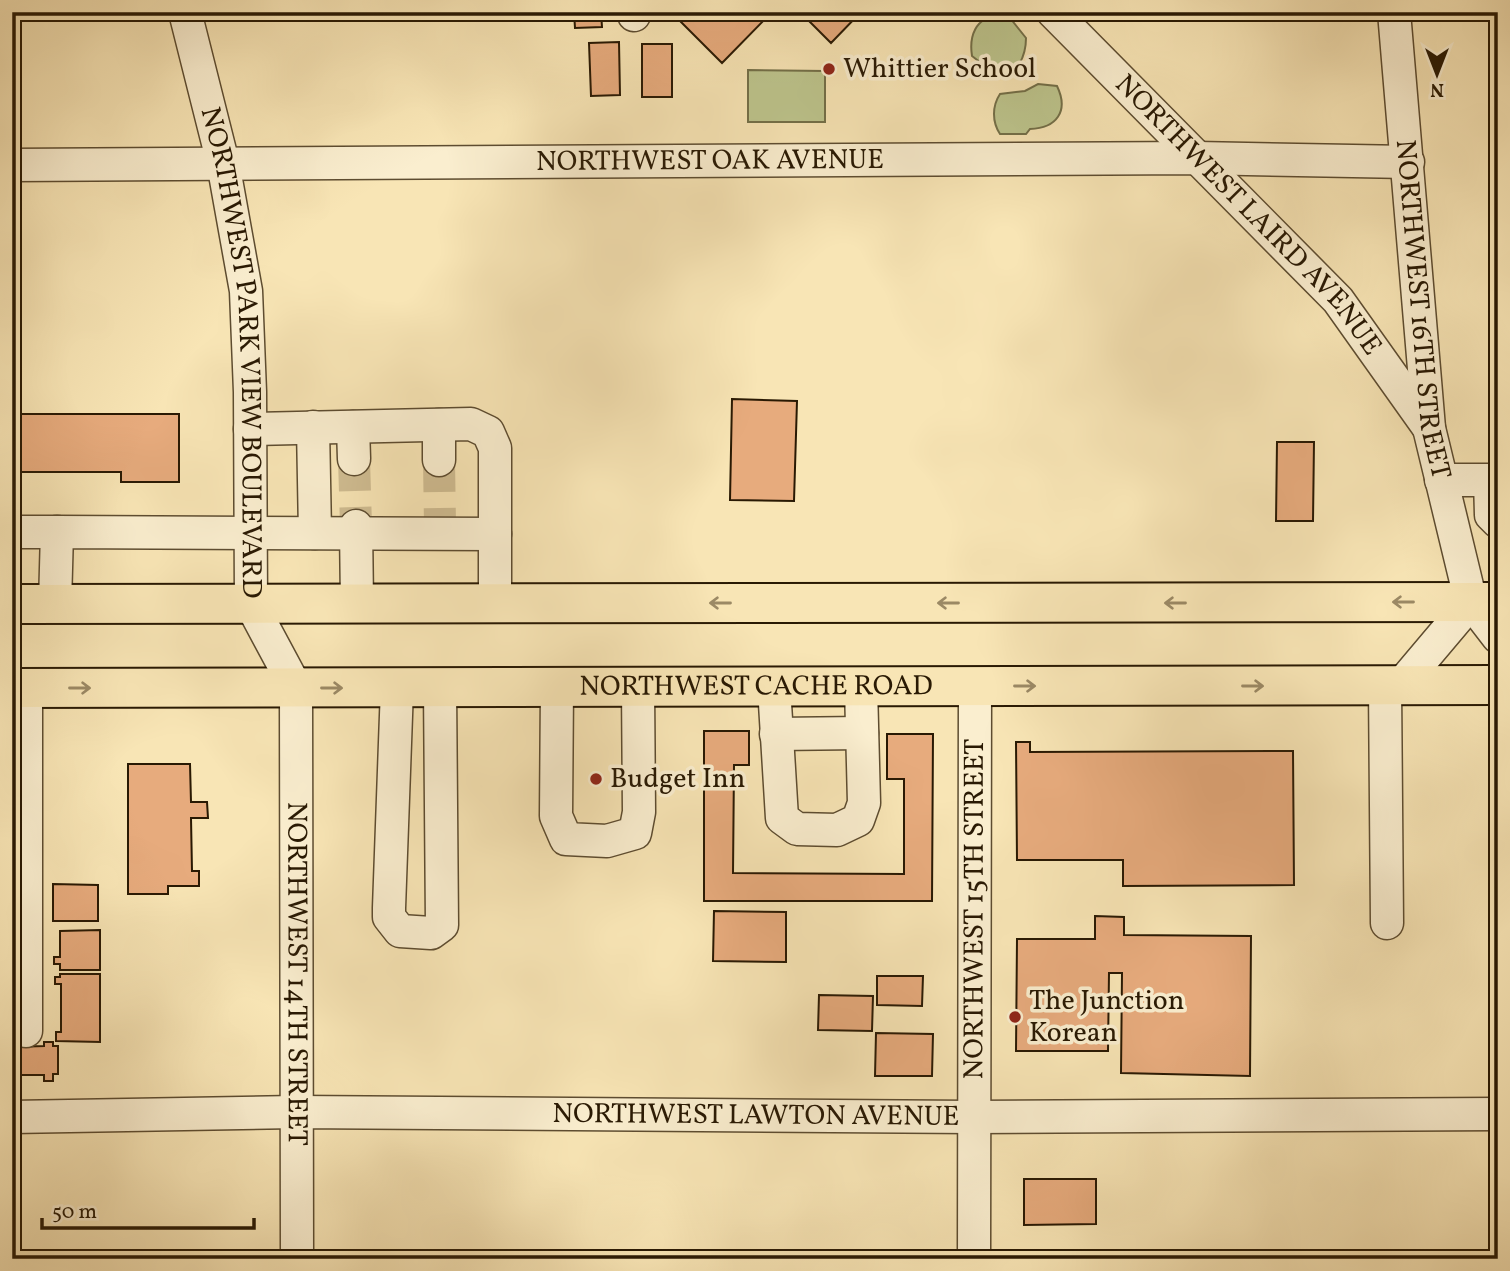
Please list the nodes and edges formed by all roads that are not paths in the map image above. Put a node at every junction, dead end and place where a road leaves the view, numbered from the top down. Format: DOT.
graph roads {
  1 [pos="185,12"];
  2 [pos="1053,12"];
  3 [pos="1394,12"];
  4 [pos="1197,158"];
  5 [pos="1408,162"];
  6 [pos="223,163"];
  7 [pos="12,165"];
  8 [pos="439,425"];
  9 [pos="313,427"];
  10 [pos="353,427"];
  11 [pos="1429,428"];
  12 [pos="250,429"];
  13 [pos="354,458"];
  14 [pos="439,460"];
  15 [pos="1441,480"];
  16 [pos="1498,522"];
  17 [pos="356,529"];
  18 [pos="12,532"];
  19 [pos="57,532"];
  20 [pos="251,533"];
  21 [pos="315,533"];
  22 [pos="495,534"];
  23 [pos="1485,602"];
  24 [pos="12,604"];
  25 [pos="55,604"];
  26 [pos="251,604"];
  27 [pos="357,604"];
  28 [pos="495,604"];
  29 [pos="1498,637"];
  30 [pos="1393,685"];
  31 [pos="1498,685"];
  32 [pos="975,686"];
  33 [pos="557,687"];
  34 [pos="638,687"];
  35 [pos="774,687"];
  36 [pos="861,687"];
  37 [pos="19,688"];
  38 [pos="296,688"];
  39 [pos="397,688"];
  40 [pos="440,688"];
  41 [pos="862,733"];
  42 [pos="776,734"];
  43 [pos="391,819"];
  44 [pos="441,819"];
  45 [pos="1387,923"];
  46 [pos="26,1031"];
  47 [pos="295,1112"];
  48 [pos="1498,1114"];
  49 [pos="12,1117"];
  50 [pos="973,1117"];
  51 [pos="297,1259"];
  52 [pos="974,1259"];
  1 -- 6 [label="street, NORTHWEST PARK VIEW BOULEVARD"];
  2 -- 4 [label="street, NORTHWEST LAIRD AVENUE"];
  3 -- 5 [label="street, NORTHWEST 16TH STREET"];
  4 -- 5 [label="street, NORTHWEST OAK AVENUE"];
  4 -- 6 [label="street, NORTHWEST OAK AVENUE"];
  4 -- 11 [label="street, NORTHWEST LAIRD AVENUE"];
  5 -- 11 [label="street, NORTHWEST 16TH STREET"];
  6 -- 7 [label="street, NORTHWEST OAK AVENUE"];
  6 -- 12 [label="street, NORTHWEST PARK VIEW BOULEVARD"];
  8 -- 10 [label="street"];
  8 -- 14 [label="street"];
  8 -- 22 [label="street"];
  9 -- 10 [label="street"];
  9 -- 12 [label="street"];
  9 -- 21 [label="street"];
  10 -- 13 [label="street"];
  11 -- 15 [label="street, NORTHWEST 16TH STREET"];
  12 -- 20 [label="street, NORTHWEST PARK VIEW BOULEVARD"];
  15 -- 16 [label="street"];
  15 -- 23 [label="street, NORTHWEST 16TH STREET"];
  17 -- 21 [label="street"];
  17 -- 22 [label="street"];
  17 -- 27 [label="street"];
  18 -- 19 [label="street"];
  19 -- 20 [label="street"];
  19 -- 25 [label="street"];
  20 -- 21 [label="street"];
  20 -- 26 [label="street, NORTHWEST PARK VIEW BOULEVARD"];
  22 -- 28 [label="street"];
  23 -- 28 [label="main road, one-way"];
  23 -- 29 [label="street, NORTHWEST 16TH STREET"];
  23 -- 30 [label="street"];
  24 -- 25 [label="main road"];
  25 -- 26 [label="main road"];
  26 -- 27 [label="main road"];
  26 -- 38 [label="street, NORTHWEST PARK VIEW BOULEVARD"];
  27 -- 28 [label="main road"];
  30 -- 31 [label="main road, NORTHWEST CACHE ROAD"];
  32 -- 30 [label="main road, NORTHWEST CACHE ROAD, one-way"];
  30 -- 45 [label="street"];
  32 -- 36 [label="main road, NORTHWEST CACHE ROAD"];
  32 -- 50 [label="street, NORTHWEST 15TH STREET"];
  33 -- 34 [label="main road, NORTHWEST CACHE ROAD"];
  33 -- 34 [label="street"];
  33 -- 40 [label="main road, NORTHWEST CACHE ROAD"];
  34 -- 35 [label="main road, NORTHWEST CACHE ROAD"];
  35 -- 36 [label="main road, NORTHWEST CACHE ROAD"];
  35 -- 42 [label="street"];
  36 -- 41 [label="street"];
  37 -- 38 [label="main road, NORTHWEST CACHE ROAD, one-way"];
  37 -- 46 [label="street"];
  38 -- 39 [label="main road, NORTHWEST CACHE ROAD, one-way"];
  38 -- 47 [label="street, NORTHWEST 14TH STREET"];
  39 -- 40 [label="main road, NORTHWEST CACHE ROAD"];
  39 -- 43 [label="street"];
  40 -- 44 [label="street"];
  41 -- 42 [label="street"];
  41 -- 42 [label="street"];
  43 -- 44 [label="street"];
  43 -- 44 [label="street"];
  47 -- 49 [label="street, NORTHWEST LAWTON AVENUE"];
  47 -- 50 [label="street, NORTHWEST LAWTON AVENUE"];
  47 -- 51 [label="street, NORTHWEST 14TH STREET"];
  48 -- 50 [label="street, NORTHWEST LAWTON AVENUE"];
  50 -- 52 [label="street, NORTHWEST 15TH STREET"];
}
